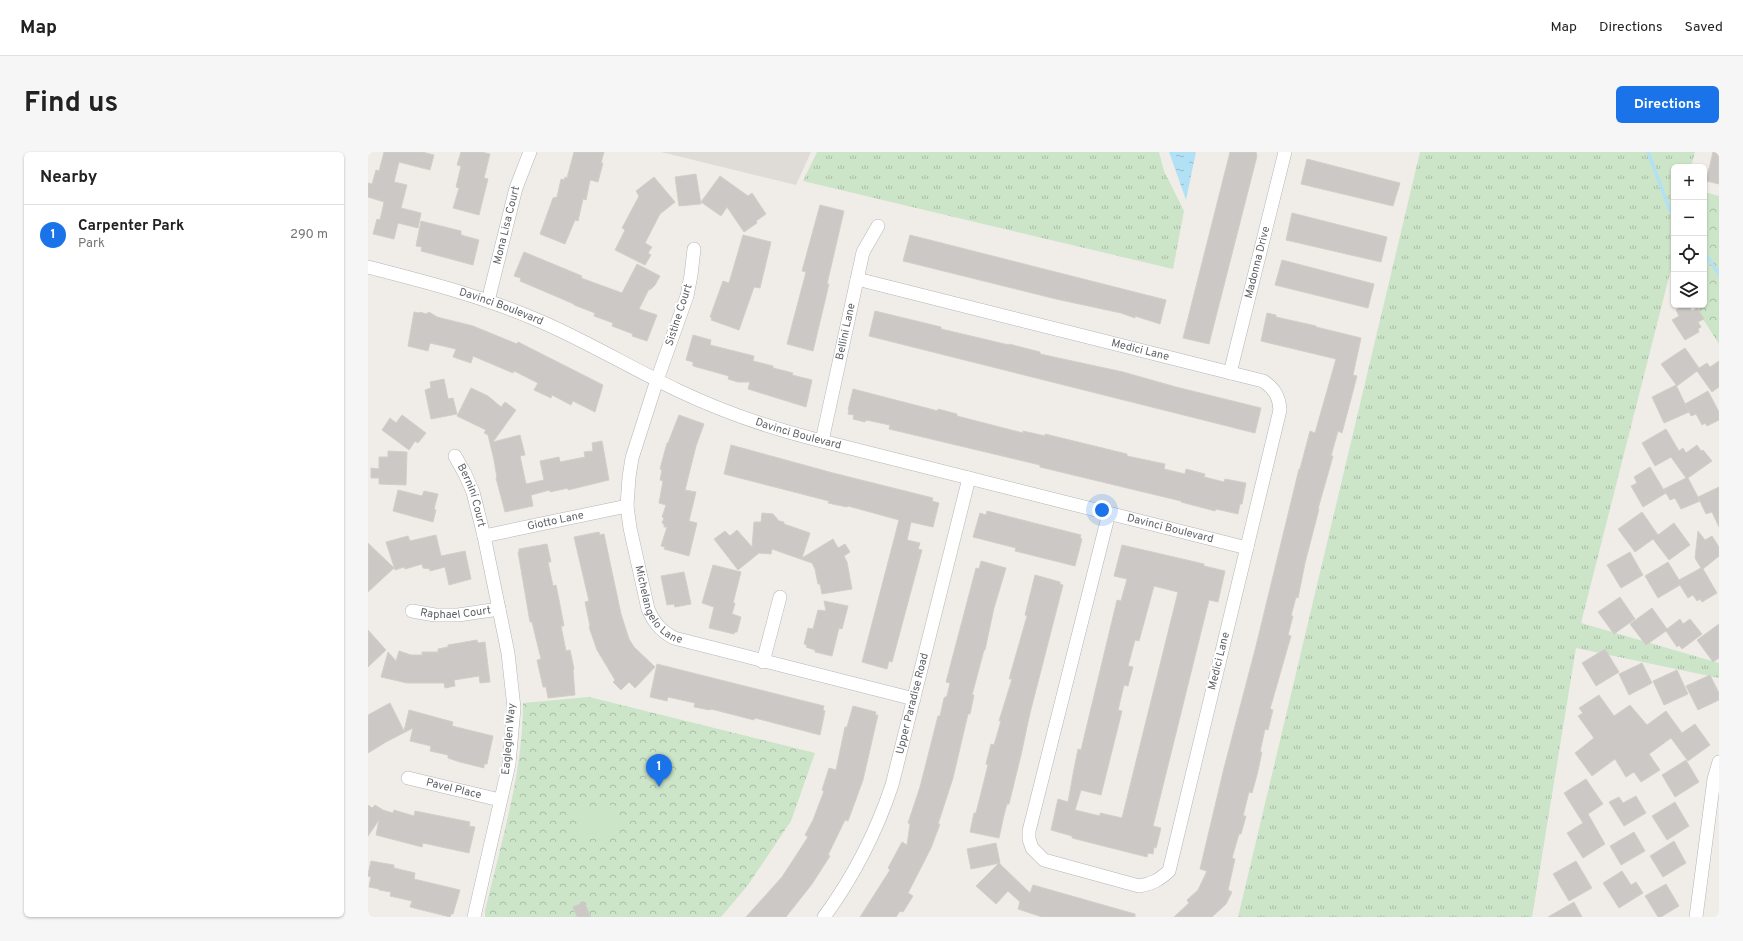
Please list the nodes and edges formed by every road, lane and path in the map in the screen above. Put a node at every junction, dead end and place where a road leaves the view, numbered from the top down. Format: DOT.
graph roads {
  1 [pos="530,152"];
  2 [pos="1285,152"];
  3 [pos="878,226"];
  4 [pos="694,249"];
  5 [pos="368,267"];
  6 [pos="857,279"];
  7 [pos="488,301"];
  8 [pos="1230,373"];
  9 [pos="657,380"];
  10 [pos="822,441"];
  11 [pos="455,456"];
  12 [pos="969,478"];
  13 [pos="627,506"];
  14 [pos="1109,513"];
  15 [pos="484,536"];
  16 [pos="1247,548"];
  17 [pos="780,597"];
  18 [pos="499,609"];
  19 [pos="412,611"];
  20 [pos="763,662"];
  21 [pos="914,699"];
  22 [pos="1719,762"];
  23 [pos="408,778"];
  24 [pos="500,800"];
  25 [pos="474,917"];
  26 [pos="824,917"];
  27 [pos="1696,917"];
  1 -- 7 [label="street, Mona Lisa Court"];
  2 -- 8 [label="street, Madonna Drive"];
  3 -- 6 [label="street, Bellini Lane"];
  4 -- 9 [label="street, Sistine Court"];
  5 -- 7 [label="street, Davinci Boulevard"];
  6 -- 8 [label="street, Medici Lane"];
  6 -- 10 [label="street, Bellini Lane"];
  7 -- 9 [label="street, Davinci Boulevard"];
  8 -- 16 [label="street, Medici Lane"];
  9 -- 10 [label="street, Davinci Boulevard"];
  9 -- 13 [label="street, Michelangelo Lane"];
  10 -- 12 [label="street, Davinci Boulevard"];
  11 -- 15 [label="street, Bernini Court"];
  12 -- 14 [label="street, Davinci Boulevard"];
  12 -- 21 [label="street, Upper Paradise Road"];
  13 -- 15 [label="street, Giotto Lane"];
  13 -- 20 [label="street, Michelangelo Lane"];
  14 -- 16 [label="street, Davinci Boulevard"];
  14 -- 16 [label="street, Medici Lane"];
  15 -- 18 [label="street, Eagleglen Way"];
  17 -- 20 [label="street"];
  18 -- 19 [label="street, Raphael Court"];
  18 -- 24 [label="street, Eagleglen Way"];
  20 -- 21 [label="street, Michelangelo Lane"];
  21 -- 26 [label="street, Upper Paradise Road"];
  22 -- 27 [label="street"];
  23 -- 24 [label="street, Pavel Place"];
  24 -- 25 [label="street, Eagleglen Way"];
}
